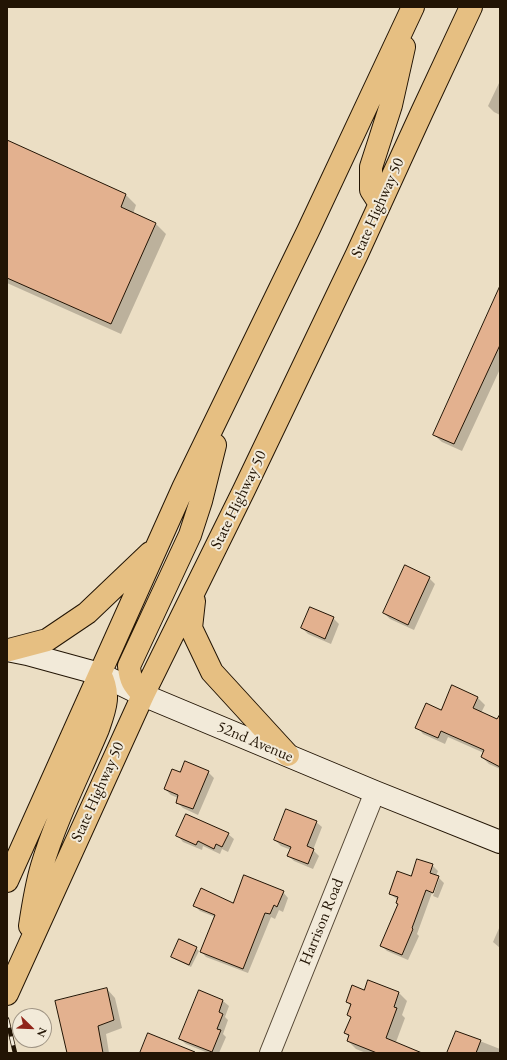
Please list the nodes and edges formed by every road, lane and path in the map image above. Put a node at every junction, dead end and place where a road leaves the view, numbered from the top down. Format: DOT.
graph roads {
  1 [pos="413,7"];
  2 [pos="471,7"];
  3 [pos="380,204"];
  4 [pos="226,401"];
  5 [pos="158,546"];
  6 [pos="195,590"];
  7 [pos="8,650"];
  8 [pos="100,674"];
  9 [pos="143,695"];
  10 [pos="288,755"];
  11 [pos="375,792"];
  12 [pos="500,842"];
  13 [pos="7,881"];
  14 [pos="26,951"];
  15 [pos="7,994"];
  16 [pos="270,1053"];
  1 -- 3 [label="main road"];
  1 -- 4 [label="main road"];
  2 -- 3 [label="main road, State Highway 50"];
  3 -- 6 [label="main road, State Highway 50"];
  4 -- 5 [label="main road"];
  4 -- 9 [label="main road"];
  5 -- 7 [label="main road"];
  5 -- 8 [label="main road"];
  6 -- 9 [label="main road, State Highway 50"];
  6 -- 10 [label="main road"];
  7 -- 8 [label="street, 52nd Avenue"];
  8 -- 9 [label="street, 52nd Avenue"];
  8 -- 13 [label="main road"];
  8 -- 14 [label="main road"];
  9 -- 10 [label="street, 52nd Avenue"];
  9 -- 14 [label="main road, State Highway 50"];
  10 -- 11 [label="street, 52nd Avenue"];
  11 -- 12 [label="street, 52nd Avenue"];
  11 -- 16 [label="street, Harrison Road"];
  14 -- 15 [label="main road, State Highway 50"];
}
